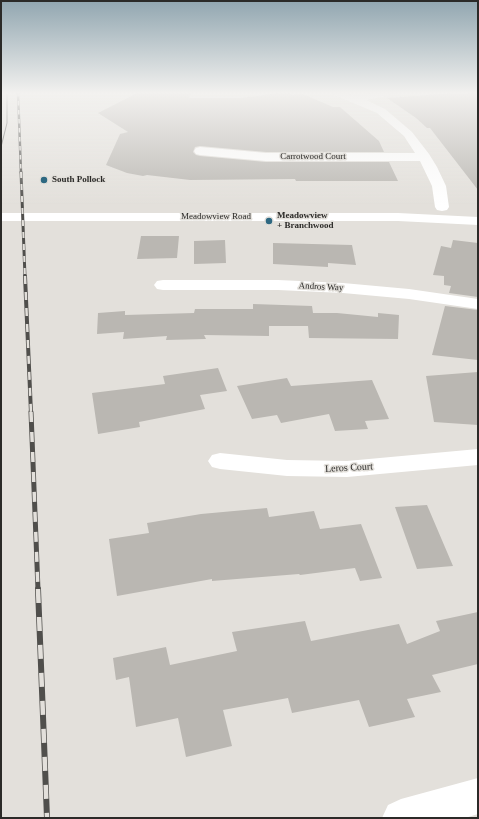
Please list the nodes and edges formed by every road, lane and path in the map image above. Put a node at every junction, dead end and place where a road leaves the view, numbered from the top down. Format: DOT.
graph roads {
  1 [pos="404,130"];
  2 [pos="200,151"];
  3 [pos="425,157"];
  4 [pos="442,206"];
  5 [pos="1,207"];
  6 [pos="478,208"];
  7 [pos="1,217"];
  8 [pos="478,221"];
  9 [pos="163,285"];
  10 [pos="478,304"];
  11 [pos="478,457"];
  12 [pos="220,461"];
  13 [pos="478,796"];
  14 [pos="401,818"];
  1 -- 3 [label="street"];
  2 -- 3 [label="street, Carrotwood Court"];
  3 -- 4 [label="street"];
  4 -- 5 [label="street, Meadowview Road"];
  4 -- 6 [label="street, Meadowview Road"];
  7 -- 8 [label="street, Meadowview Road"];
  9 -- 10 [label="street, Andros Way"];
  11 -- 12 [label="street, Leros Court"];
  13 -- 14 [label="street"];
}
